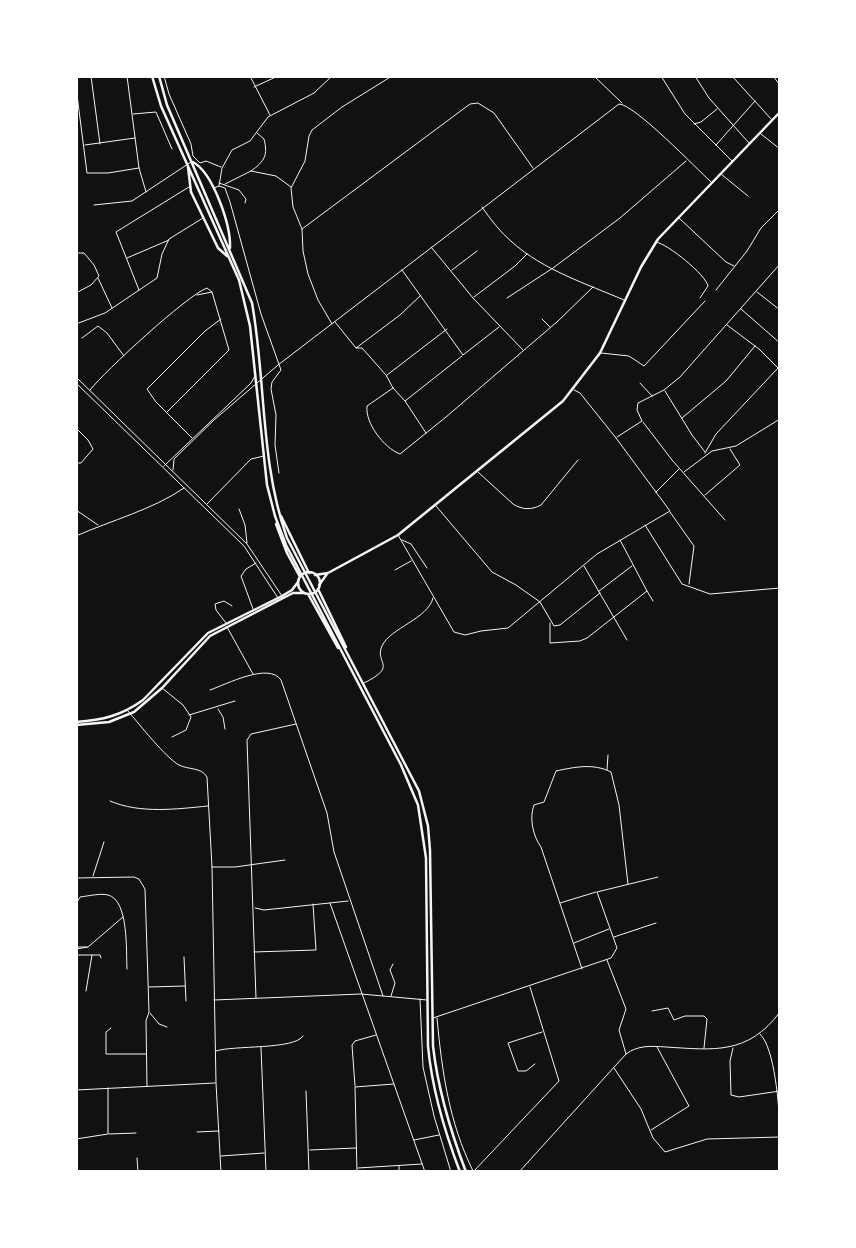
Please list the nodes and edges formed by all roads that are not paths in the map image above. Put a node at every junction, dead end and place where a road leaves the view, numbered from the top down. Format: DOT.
graph roads {
  1 [pos="91,76"];
  2 [pos="127,76"];
  3 [pos="152,76"];
  4 [pos="159,76"];
  5 [pos="164,76"];
  6 [pos="250,76"];
  7 [pos="278,76"];
  8 [pos="332,76"];
  9 [pos="392,76"];
  10 [pos="594,76"];
  11 [pos="661,76"];
  12 [pos="694,76"];
  13 [pos="732,76"];
  14 [pos="773,76"];
  15 [pos="780,85"];
  16 [pos="76,87"];
  17 [pos="254,87"];
  18 [pos="755,100"];
  19 [pos="622,104"];
  20 [pos="717,108"];
  21 [pos="780,112"];
  22 [pos="133,114"];
  23 [pos="270,115"];
  24 [pos="772,120"];
  25 [pos="694,124"];
  26 [pos="733,126"];
  27 [pos="256,133"];
  28 [pos="759,133"];
  29 [pos="136,138"];
  30 [pos="85,144"];
  31 [pos="100,144"];
  32 [pos="749,144"];
  33 [pos="716,145"];
  34 [pos="172,149"];
  35 [pos="780,149"];
  36 [pos="687,160"];
  37 [pos="192,161"];
  38 [pos="732,161"];
  39 [pos="187,163"];
  40 [pos="139,168"];
  41 [pos="222,168"];
  42 [pos="533,169"];
  43 [pos="251,171"];
  44 [pos="721,173"];
  45 [pos="218,183"];
  46 [pos="712,183"];
  47 [pos="225,184"];
  48 [pos="189,186"];
  49 [pos="219,186"];
  50 [pos="213,188"];
  51 [pos="291,188"];
  52 [pos="146,192"];
  53 [pos="748,196"];
  54 [pos="245,203"];
  55 [pos="94,205"];
  56 [pos="482,207"];
  57 [pos="780,209"];
  58 [pos="204,217"];
  59 [pos="678,217"];
  60 [pos="302,229"];
  61 [pos="169,240"];
  62 [pos="656,242"];
  63 [pos="431,247"];
  64 [pos="230,249"];
  65 [pos="477,251"];
  66 [pos="76,253"];
  67 [pos="527,254"];
  68 [pos="229,258"];
  69 [pos="126,259"];
  70 [pos="780,264"];
  71 [pos="735,266"];
  72 [pos="553,268"];
  73 [pos="402,269"];
  74 [pos="452,271"];
  75 [pos="98,277"];
  76 [pos="593,287"];
  77 [pos="140,290"];
  78 [pos="716,290"];
  79 [pos="212,292"];
  80 [pos="756,292"];
  81 [pos="76,293"];
  82 [pos="196,295"];
  83 [pos="421,296"];
  84 [pos="473,298"];
  85 [pos="507,298"];
  86 [pos="700,298"];
  87 [pos="625,300"];
  88 [pos="705,301"];
  89 [pos="113,309"];
  90 [pos="741,310"];
  91 [pos="780,310"];
  92 [pos="221,319"];
  93 [pos="542,319"];
  94 [pos="335,322"];
  95 [pos="76,324"];
  96 [pos="332,324"];
  97 [pos="726,325"];
  98 [pos="499,327"];
  99 [pos="550,328"];
  100 [pos="446,330"];
  101 [pos="82,338"];
  102 [pos="780,343"];
  103 [pos="755,346"];
  104 [pos="356,348"];
  105 [pos="523,351"];
  106 [pos="600,353"];
  107 [pos="463,355"];
  108 [pos="125,357"];
  109 [pos="278,365"];
  110 [pos="779,369"];
  111 [pos="255,375"];
  112 [pos="386,375"];
  113 [pos="76,377"];
  114 [pos="262,378"];
  115 [pos="76,383"];
  116 [pos="256,383"];
  117 [pos="640,383"];
  118 [pos="392,388"];
  119 [pos="573,389"];
  120 [pos="90,390"];
  121 [pos="664,390"];
  122 [pos="652,396"];
  123 [pos="405,402"];
  124 [pos="167,412"];
  125 [pos="682,418"];
  126 [pos="780,419"];
  127 [pos="642,422"];
  128 [pos="76,428"];
  129 [pos="427,434"];
  130 [pos="192,438"];
  131 [pos="616,438"];
  132 [pos="730,448"];
  133 [pos="712,451"];
  134 [pos="705,453"];
  135 [pos="707,455"];
  136 [pos="264,456"];
  137 [pos="578,460"];
  138 [pos="76,463"];
  139 [pos="167,464"];
  140 [pos="164,466"];
  141 [pos="680,468"];
  142 [pos="173,470"];
  143 [pos="478,472"];
  144 [pos="683,472"];
  145 [pos="280,473"];
  146 [pos="184,488"];
  147 [pos="656,492"];
  148 [pos="705,496"];
  149 [pos="207,504"];
  150 [pos="436,506"];
  151 [pos="239,509"];
  152 [pos="76,510"];
  153 [pos="670,511"];
  154 [pos="279,513"];
  155 [pos="275,516"];
  156 [pos="725,520"];
  157 [pos="644,524"];
  158 [pos="98,526"];
  159 [pos="398,535"];
  160 [pos="76,536"];
  161 [pos="401,540"];
  162 [pos="619,540"];
  163 [pos="247,544"];
  164 [pos="412,561"];
  165 [pos="256,563"];
  166 [pos="583,565"];
  167 [pos="633,565"];
  168 [pos="427,568"];
  169 [pos="395,570"];
  170 [pos="309,573"];
  171 [pos="328,573"];
  172 [pos="314,575"];
  173 [pos="300,577"];
  174 [pos="298,582"];
  175 [pos="319,585"];
  176 [pos="689,585"];
  177 [pos="780,588"];
  178 [pos="318,589"];
  179 [pos="647,591"];
  180 [pos="600,592"];
  181 [pos="306,593"];
  182 [pos="433,597"];
  183 [pos="283,598"];
  184 [pos="279,600"];
  185 [pos="653,601"];
  186 [pos="540,602"];
  187 [pos="232,606"];
  188 [pos="254,610"];
  189 [pos="615,618"];
  190 [pos="550,621"];
  191 [pos="227,624"];
  192 [pos="627,640"];
  193 [pos="346,651"];
  194 [pos="342,653"];
  195 [pos="253,675"];
  196 [pos="364,683"];
  197 [pos="162,688"];
  198 [pos="210,690"];
  199 [pos="236,701"];
  200 [pos="218,708"];
  201 [pos="127,711"];
  202 [pos="130,714"];
  203 [pos="189,715"];
  204 [pos="382,716"];
  205 [pos="377,719"];
  206 [pos="76,724"];
  207 [pos="297,724"];
  208 [pos="225,729"];
  209 [pos="172,737"];
  210 [pos="608,755"];
  211 [pos="607,770"];
  212 [pos="110,801"];
  213 [pos="209,806"];
  214 [pos="104,842"];
  215 [pos="285,860"];
  216 [pos="252,864"];
  217 [pos="212,867"];
  218 [pos="93,877"];
  219 [pos="658,877"];
  220 [pos="76,878"];
  221 [pos="628,884"];
  222 [pos="597,892"];
  223 [pos="350,900"];
  224 [pos="330,902"];
  225 [pos="76,904"];
  226 [pos="313,904"];
  227 [pos="560,904"];
  228 [pos="255,908"];
  229 [pos="124,916"];
  230 [pos="656,923"];
  231 [pos="610,928"];
  232 [pos="613,937"];
  233 [pos="573,943"];
  234 [pos="76,948"];
  235 [pos="254,952"];
  236 [pos="76,955"];
  237 [pos="92,955"];
  238 [pos="184,957"];
  239 [pos="101,958"];
  240 [pos="607,960"];
  241 [pos="393,964"];
  242 [pos="126,969"];
  243 [pos="582,969"];
  244 [pos="185,986"];
  245 [pos="529,986"];
  246 [pos="148,988"];
  247 [pos="86,991"];
  248 [pos="360,994"];
  249 [pos="383,996"];
  250 [pos="391,997"];
  251 [pos="256,998"];
  252 [pos="420,999"];
  253 [pos="214,1000"];
  254 [pos="428,1000"];
  255 [pos="186,1001"];
  256 [pos="652,1011"];
  257 [pos="149,1012"];
  258 [pos="780,1012"];
  259 [pos="437,1017"];
  260 [pos="432,1018"];
  261 [pos="167,1027"];
  262 [pos="111,1028"];
  263 [pos="542,1032"];
  264 [pos="759,1033"];
  265 [pos="376,1035"];
  266 [pos="303,1036"];
  267 [pos="657,1046"];
  268 [pos="261,1047"];
  269 [pos="733,1047"];
  270 [pos="704,1048"];
  271 [pos="216,1051"];
  272 [pos="146,1054"];
  273 [pos="626,1054"];
  274 [pos="535,1064"];
  275 [pos="614,1068"];
  276 [pos="216,1083"];
  277 [pos="394,1084"];
  278 [pos="147,1086"];
  279 [pos="355,1087"];
  280 [pos="108,1088"];
  281 [pos="76,1090"];
  282 [pos="306,1091"];
  283 [pos="778,1091"];
  284 [pos="780,1129"];
  285 [pos="220,1131"];
  286 [pos="650,1131"];
  287 [pos="197,1132"];
  288 [pos="136,1133"];
  289 [pos="108,1134"];
  290 [pos="440,1135"];
  291 [pos="780,1136"];
  292 [pos="76,1139"];
  293 [pos="414,1140"];
  294 [pos="357,1148"];
  295 [pos="308,1150"];
  296 [pos="452,1152"];
  297 [pos="265,1153"];
  298 [pos="76,1154"];
  299 [pos="445,1155"];
  300 [pos="220,1156"];
  301 [pos="137,1158"];
  302 [pos="422,1164"];
  303 [pos="399,1166"];
  304 [pos="357,1168"];
  305 [pos="77,1172"];
  306 [pos="138,1172"];
  307 [pos="221,1172"];
  308 [pos="266,1172"];
  309 [pos="309,1172"];
  310 [pos="357,1172"];
  311 [pos="399,1172"];
  312 [pos="425,1172"];
  313 [pos="451,1172"];
  314 [pos="460,1172"];
  315 [pos="466,1172"];
  316 [pos="473,1172"];
  317 [pos="519,1172"];
  1 -- 31 [label="street"];
  2 -- 22 [label="street"];
  3 -- 39 [label="main road"];
  4 -- 37 [label="main road"];
  5 -- 41 [label="street"];
  6 -- 17 [label="street"];
  7 -- 17 [label="street"];
  8 -- 23 [label="street"];
  9 -- 51 [label="street"];
  10 -- 19 [label="street"];
  11 -- 25 [label="street"];
  12 -- 20 [label="street"];
  13 -- 18 [label="street"];
  14 -- 15 [label="street"];
  16 -- 30 [label="street"];
  17 -- 23 [label="street"];
  18 -- 24 [label="street"];
  18 -- 26 [label="street"];
  19 -- 36 [label="street"];
  19 -- 42 [label="street"];
  20 -- 25 [label="street"];
  20 -- 26 [label="street"];
  21 -- 24 [label="main road"];
  22 -- 29 [label="street"];
  22 -- 34 [label="street"];
  23 -- 27 [label="street"];
  24 -- 28 [label="main road"];
  25 -- 33 [label="street"];
  26 -- 32 [label="street"];
  26 -- 33 [label="street"];
  27 -- 41 [label="street"];
  27 -- 43 [label="street"];
  28 -- 32 [label="main road"];
  28 -- 35 [label="street"];
  29 -- 31 [label="street"];
  29 -- 40 [label="street"];
  30 -- 31 [label="street"];
  30 -- 40 [label="street"];
  32 -- 38 [label="main road"];
  33 -- 38 [label="street"];
  36 -- 46 [label="street"];
  36 -- 72 [label="street"];
  37 -- 39 [label="street"];
  37 -- 50 [label="main road"];
  37 -- 64 [label="main road"];
  38 -- 44 [label="main road"];
  39 -- 48 [label="main road"];
  39 -- 52 [label="street"];
  39 -- 68 [label="main road"];
  40 -- 52 [label="street"];
  41 -- 45 [label="street"];
  42 -- 56 [label="street"];
  42 -- 60 [label="street"];
  43 -- 47 [label="street"];
  43 -- 51 [label="street"];
  44 -- 46 [label="main road"];
  44 -- 53 [label="street"];
  45 -- 47 [label="street"];
  45 -- 49 [label="street"];
  46 -- 59 [label="main road"];
  47 -- 54 [label="street"];
  48 -- 58 [label="main road"];
  48 -- 69 [label="street"];
  49 -- 50 [label="street"];
  49 -- 109 [label="street"];
  50 -- 64 [label="main road"];
  51 -- 60 [label="street"];
  52 -- 55 [label="street"];
  56 -- 63 [label="street"];
  56 -- 67 [label="street"];
  57 -- 71 [label="street"];
  58 -- 61 [label="street"];
  58 -- 68 [label="main road"];
  59 -- 62 [label="main road"];
  59 -- 71 [label="street"];
  60 -- 96 [label="street"];
  61 -- 69 [label="street"];
  61 -- 77 [label="street"];
  62 -- 86 [label="street"];
  62 -- 87 [label="main road"];
  63 -- 73 [label="street"];
  63 -- 74 [label="street"];
  64 -- 114 [label="main road"];
  65 -- 74 [label="street"];
  66 -- 75 [label="street"];
  67 -- 72 [label="street"];
  67 -- 84 [label="street"];
  68 -- 111 [label="main road"];
  69 -- 77 [label="street"];
  70 -- 80 [label="street"];
  71 -- 78 [label="street"];
  72 -- 76 [label="street"];
  72 -- 85 [label="street"];
  73 -- 83 [label="street"];
  73 -- 94 [label="street"];
  74 -- 84 [label="street"];
  75 -- 81 [label="street"];
  75 -- 89 [label="street"];
  76 -- 87 [label="street"];
  76 -- 99 [label="street"];
  77 -- 89 [label="street"];
  79 -- 82 [label="street"];
  79 -- 82 [label="street"];
  79 -- 92 [label="street"];
  80 -- 90 [label="street"];
  80 -- 91 [label="street"];
  82 -- 108 [label="street"];
  83 -- 100 [label="street"];
  83 -- 104 [label="street"];
  84 -- 98 [label="street"];
  87 -- 106 [label="main road"];
  88 -- 106 [label="street"];
  89 -- 95 [label="street"];
  90 -- 97 [label="street"];
  90 -- 102 [label="street"];
  92 -- 124 [label="street"];
  92 -- 124 [label="street"];
  93 -- 99 [label="street"];
  94 -- 96 [label="street"];
  94 -- 104 [label="street"];
  96 -- 109 [label="street"];
  97 -- 103 [label="street"];
  97 -- 121 [label="street"];
  98 -- 105 [label="street"];
  98 -- 107 [label="street"];
  99 -- 105 [label="street"];
  100 -- 107 [label="street"];
  100 -- 112 [label="street"];
  101 -- 108 [label="street"];
  103 -- 110 [label="street"];
  103 -- 125 [label="street"];
  104 -- 112 [label="street"];
  105 -- 129 [label="street"];
  106 -- 119 [label="main road"];
  107 -- 123 [label="street"];
  108 -- 120 [label="street"];
  109 -- 114 [label="street"];
  109 -- 145 [label="street"];
  110 -- 134 [label="street"];
  111 -- 116 [label="main road"];
  111 -- 130 [label="street"];
  112 -- 118 [label="street"];
  113 -- 120 [label="street"];
  114 -- 116 [label="street"];
  114 -- 154 [label="main road"];
  115 -- 140 [label="street"];
  116 -- 136 [label="main road"];
  116 -- 142 [label="street"];
  117 -- 122 [label="street"];
  118 -- 123 [label="street"];
  118 -- 129 [label="street"];
  119 -- 131 [label="street"];
  119 -- 143 [label="main road"];
  120 -- 139 [label="street"];
  121 -- 122 [label="street"];
  121 -- 125 [label="street"];
  122 -- 127 [label="street"];
  123 -- 129 [label="street"];
  124 -- 130 [label="street"];
  125 -- 134 [label="street"];
  126 -- 132 [label="street"];
  127 -- 131 [label="street"];
  127 -- 141 [label="street"];
  128 -- 138 [label="street"];
  130 -- 139 [label="street"];
  131 -- 147 [label="street"];
  132 -- 133 [label="street"];
  132 -- 148 [label="street"];
  133 -- 134 [label="street"];
  133 -- 135 [label="street"];
  134 -- 135 [label="street"];
  135 -- 144 [label="street"];
  136 -- 149 [label="street"];
  136 -- 155 [label="main road"];
  137 -- 143 [label="street"];
  139 -- 140 [label="street"];
  139 -- 142 [label="street"];
  140 -- 146 [label="street"];
  141 -- 144 [label="street"];
  141 -- 147 [label="street"];
  142 -- 149 [label="street"];
  143 -- 150 [label="main road"];
  144 -- 148 [label="street"];
  146 -- 158 [label="street"];
  146 -- 165 [label="street"];
  147 -- 153 [label="street"];
  148 -- 156 [label="street"];
  149 -- 163 [label="street"];
  150 -- 159 [label="main road"];
  150 -- 186 [label="street"];
  151 -- 163 [label="street"];
  152 -- 158 [label="street"];
  153 -- 157 [label="street"];
  153 -- 176 [label="street"];
  154 -- 170 [label="main road"];
  154 -- 193 [label="main road"];
  155 -- 173 [label="main road"];
  155 -- 194 [label="main road"];
  157 -- 162 [label="street"];
  157 -- 176 [label="street"];
  158 -- 160 [label="street"];
  159 -- 161 [label="street"];
  159 -- 171 [label="main road"];
  161 -- 164 [label="street"];
  161 -- 168 [label="street"];
  162 -- 166 [label="street"];
  162 -- 167 [label="street"];
  163 -- 183 [label="street"];
  164 -- 169 [label="street"];
  164 -- 182 [label="street"];
  165 -- 184 [label="street"];
  165 -- 188 [label="street"];
  166 -- 180 [label="street"];
  166 -- 186 [label="street"];
  167 -- 179 [label="street"];
  167 -- 180 [label="street"];
  170 -- 172 [label="main road"];
  170 -- 173 [label="main road"];
  171 -- 172 [label="main road"];
  171 -- 175 [label="main road"];
  172 -- 175 [label="main road"];
  173 -- 174 [label="main road"];
  174 -- 181 [label="main road"];
  174 -- 183 [label="main road"];
  175 -- 178 [label="main road"];
  176 -- 177 [label="street"];
  178 -- 181 [label="main road"];
  178 -- 193 [label="main road"];
  179 -- 185 [label="street"];
  179 -- 189 [label="street"];
  180 -- 189 [label="street"];
  180 -- 190 [label="street"];
  181 -- 183 [label="main road"];
  181 -- 194 [label="main road"];
  182 -- 186 [label="street"];
  182 -- 196 [label="street"];
  183 -- 184 [label="main road"];
  184 -- 188 [label="main road"];
  184 -- 191 [label="main road"];
  186 -- 190 [label="street"];
  187 -- 191 [label="street"];
  188 -- 191 [label="main road"];
  189 -- 190 [label="street"];
  189 -- 192 [label="street"];
  191 -- 195 [label="street"];
  191 -- 197 [label="main road"];
  191 -- 201 [label="main road"];
  193 -- 196 [label="main road"];
  194 -- 205 [label="main road"];
  195 -- 198 [label="street"];
  195 -- 207 [label="street"];
  196 -- 204 [label="main road"];
  197 -- 202 [label="main road"];
  197 -- 203 [label="street"];
  199 -- 200 [label="street"];
  200 -- 203 [label="street"];
  200 -- 208 [label="street"];
  201 -- 202 [label="street"];
  201 -- 206 [label="main road"];
  202 -- 206 [label="main road"];
  202 -- 213 [label="street"];
  203 -- 209 [label="street"];
  204 -- 205 [label="main road"];
  204 -- 260 [label="main road"];
  205 -- 254 [label="main road"];
  207 -- 216 [label="street"];
  207 -- 223 [label="street"];
  210 -- 211 [label="street"];
  211 -- 221 [label="street"];
  211 -- 227 [label="street"];
  212 -- 213 [label="street"];
  213 -- 217 [label="street"];
  214 -- 218 [label="street"];
  215 -- 216 [label="street"];
  216 -- 217 [label="street"];
  216 -- 228 [label="street"];
  217 -- 253 [label="street"];
  218 -- 220 [label="street"];
  218 -- 246 [label="street"];
  219 -- 221 [label="street"];
  221 -- 222 [label="street"];
  222 -- 227 [label="street"];
  222 -- 231 [label="street"];
  223 -- 224 [label="street"];
  223 -- 249 [label="street"];
  224 -- 226 [label="street"];
  224 -- 248 [label="street"];
  225 -- 229 [label="street"];
  226 -- 228 [label="street"];
  226 -- 235 [label="street"];
  227 -- 233 [label="street"];
  228 -- 235 [label="street"];
  229 -- 234 [label="street"];
  229 -- 242 [label="street"];
  230 -- 232 [label="street"];
  231 -- 232 [label="street"];
  231 -- 233 [label="street"];
  232 -- 240 [label="street"];
  233 -- 243 [label="street"];
  235 -- 251 [label="street"];
  236 -- 237 [label="street"];
  237 -- 239 [label="street"];
  237 -- 247 [label="street"];
  238 -- 244 [label="street"];
  240 -- 243 [label="street"];
  240 -- 273 [label="street"];
  241 -- 250 [label="street"];
  243 -- 245 [label="street"];
  244 -- 246 [label="street"];
  244 -- 255 [label="street"];
  245 -- 259 [label="street"];
  245 -- 263 [label="street"];
  246 -- 257 [label="street"];
  248 -- 249 [label="street"];
  248 -- 251 [label="street"];
  248 -- 265 [label="street"];
  249 -- 250 [label="street"];
  250 -- 252 [label="street"];
  251 -- 253 [label="street"];
  252 -- 254 [label="street"];
  252 -- 290 [label="street"];
  253 -- 271 [label="street"];
  254 -- 296 [label="main road"];
  256 -- 270 [label="street"];
  257 -- 261 [label="street"];
  257 -- 272 [label="street"];
  258 -- 264 [label="street"];
  259 -- 260 [label="street"];
  259 -- 316 [label="street"];
  260 -- 315 [label="main road"];
  262 -- 272 [label="street"];
  263 -- 274 [label="street"];
  263 -- 316 [label="street"];
  264 -- 269 [label="street"];
  264 -- 283 [label="street"];
  265 -- 277 [label="street"];
  265 -- 279 [label="street"];
  266 -- 268 [label="street"];
  267 -- 270 [label="street"];
  267 -- 273 [label="street"];
  267 -- 286 [label="street"];
  268 -- 271 [label="street"];
  268 -- 297 [label="street"];
  269 -- 270 [label="street"];
  269 -- 283 [label="street"];
  271 -- 276 [label="street"];
  272 -- 278 [label="street"];
  273 -- 275 [label="street"];
  275 -- 286 [label="street"];
  275 -- 317 [label="street"];
  276 -- 278 [label="street"];
  276 -- 285 [label="street"];
  277 -- 279 [label="street"];
  277 -- 293 [label="street"];
  278 -- 280 [label="street"];
  279 -- 294 [label="street"];
  280 -- 281 [label="street"];
  280 -- 289 [label="street"];
  282 -- 295 [label="street"];
  283 -- 284 [label="street"];
  285 -- 287 [label="street"];
  285 -- 300 [label="street"];
  286 -- 291 [label="street"];
  288 -- 289 [label="street"];
  289 -- 292 [label="street"];
  290 -- 293 [label="street"];
  290 -- 299 [label="street"];
  293 -- 302 [label="street"];
  294 -- 295 [label="street"];
  294 -- 304 [label="street"];
  295 -- 309 [label="street"];
  296 -- 299 [label="street"];
  296 -- 314 [label="main road"];
  297 -- 300 [label="street"];
  297 -- 308 [label="street"];
  298 -- 305 [label="street"];
  299 -- 313 [label="street"];
  300 -- 307 [label="street"];
  301 -- 306 [label="street"];
  302 -- 303 [label="street"];
  302 -- 312 [label="street"];
  303 -- 304 [label="street"];
  303 -- 311 [label="street"];
  304 -- 310 [label="street"];
}
